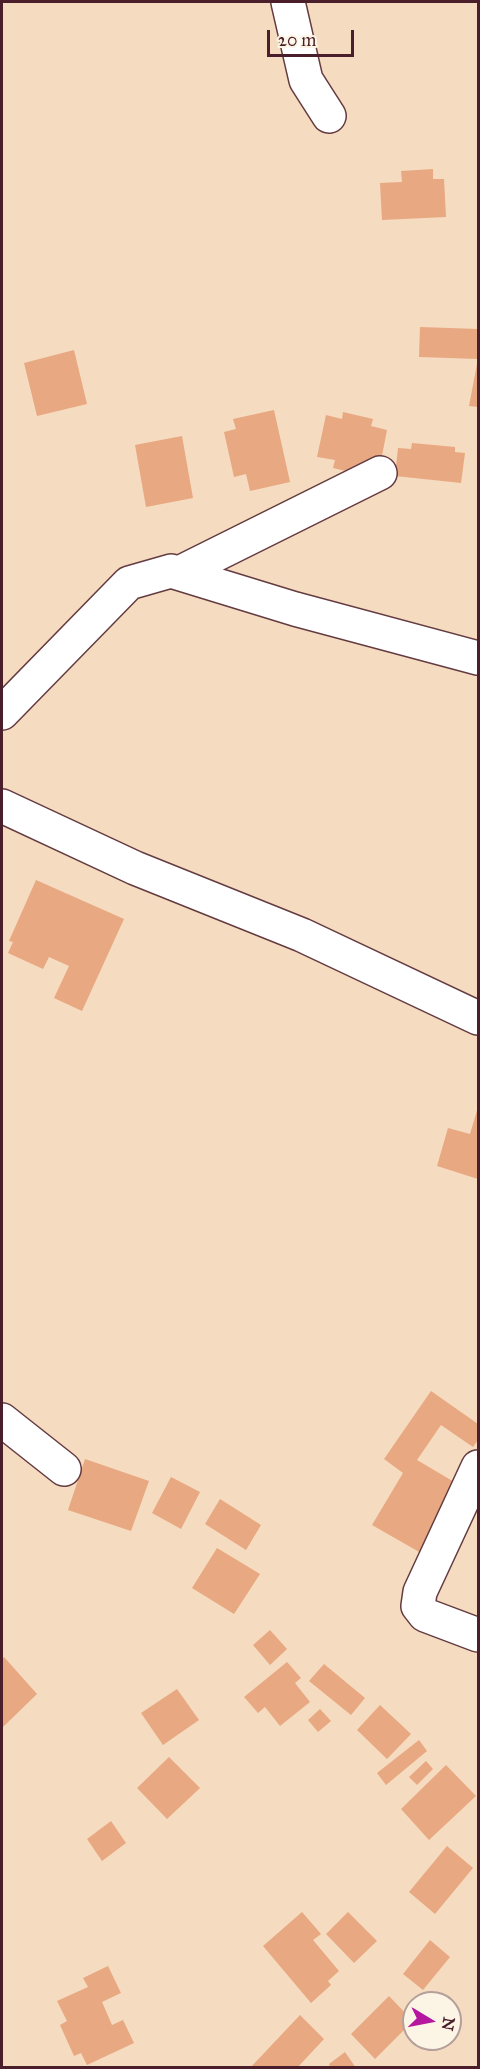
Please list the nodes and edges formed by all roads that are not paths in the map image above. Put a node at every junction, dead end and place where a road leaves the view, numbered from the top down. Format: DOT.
graph roads {
  1 [pos="288,2"];
  2 [pos="329,116"];
  3 [pos="380,473"];
  4 [pos="179,573"];
  5 [pos="478,658"];
  6 [pos="2,713"];
  7 [pos="2,806"];
  8 [pos="478,1018"];
  9 [pos="2,1420"];
  10 [pos="478,1467"];
  11 [pos="64,1468"];
  12 [pos="478,1635"];
  1 -- 2 [label="street"];
  3 -- 4 [label="street"];
  4 -- 5 [label="street"];
  4 -- 6 [label="street"];
  7 -- 8 [label="street"];
  9 -- 11 [label="street"];
  10 -- 12 [label="street"];
}
